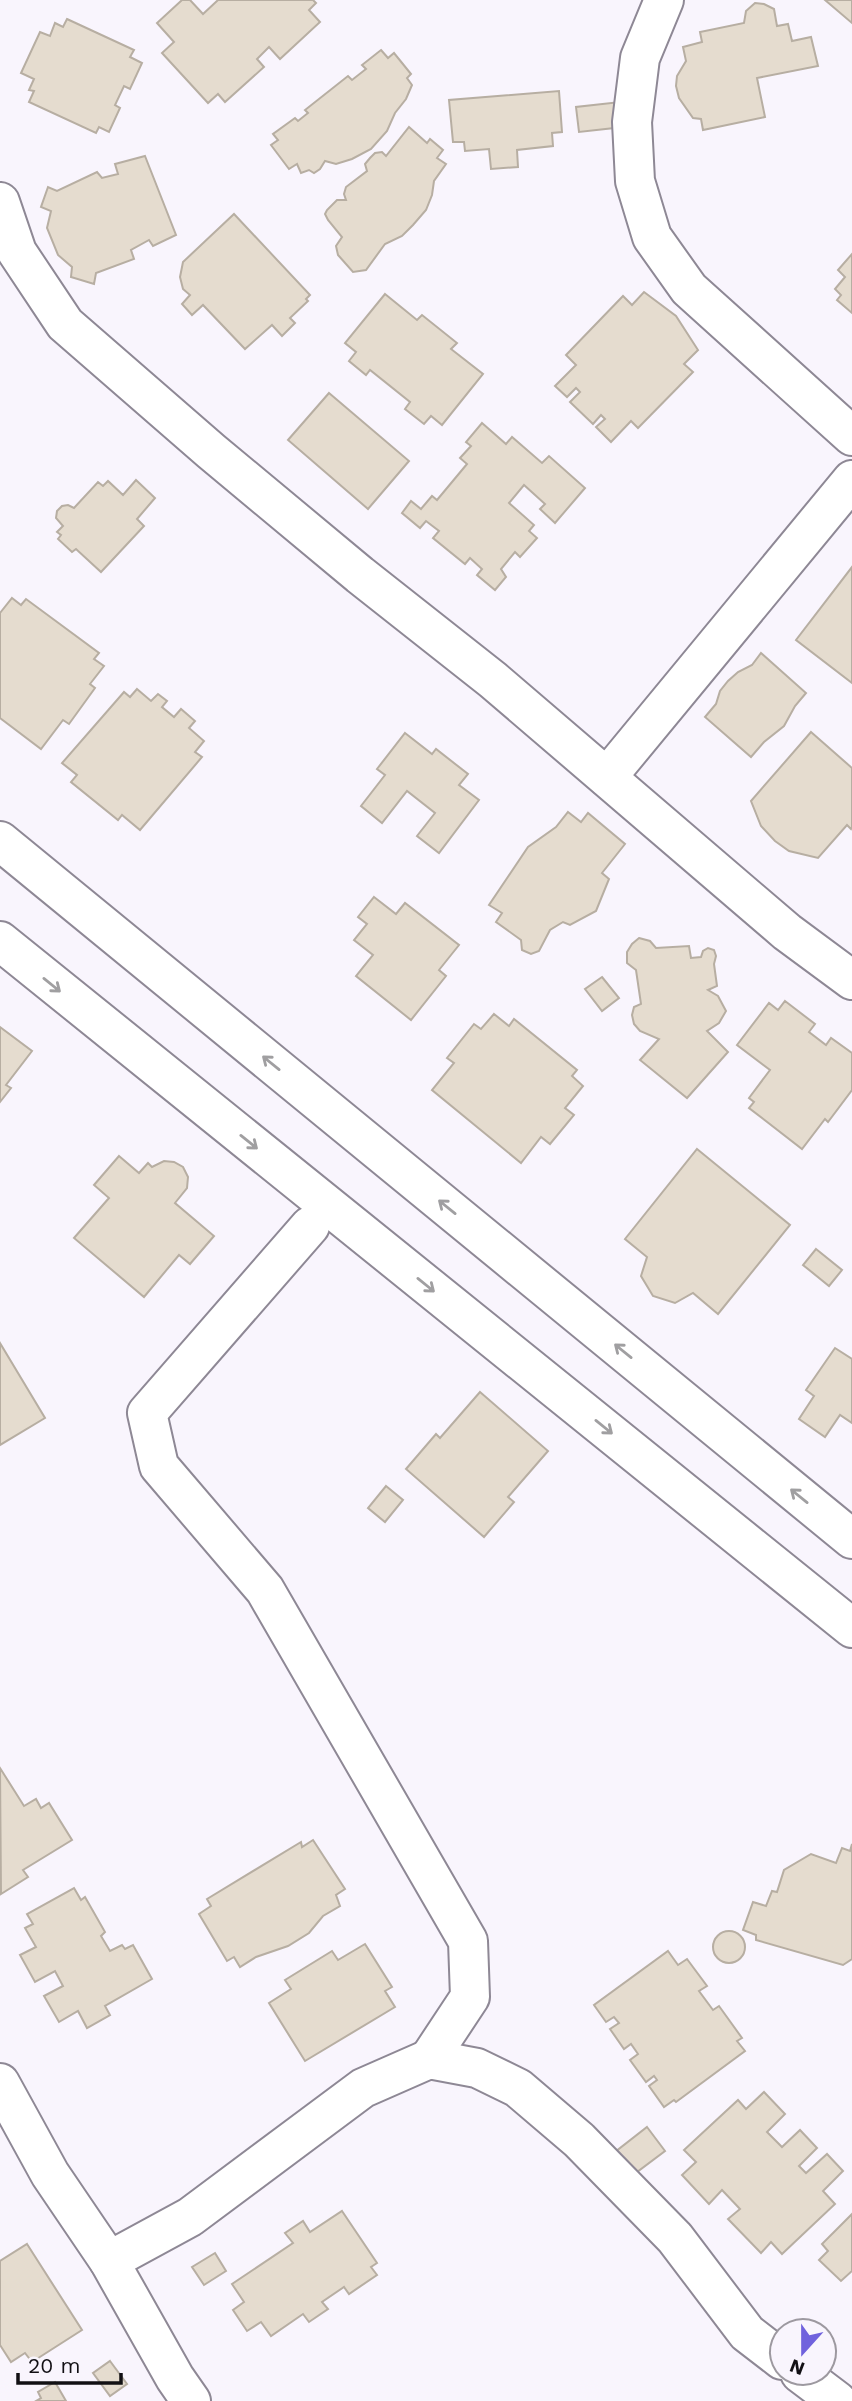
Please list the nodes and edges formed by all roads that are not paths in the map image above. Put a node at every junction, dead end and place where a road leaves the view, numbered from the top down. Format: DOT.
graph roads {
  1 [pos="664,0"];
  2 [pos="0,202"];
  3 [pos="852,436"];
  4 [pos="852,481"];
  5 [pos="607,777"];
  6 [pos="0,841"];
  7 [pos="0,941"];
  8 [pos="852,980"];
  9 [pos="310,1226"];
  10 [pos="852,1539"];
  11 [pos="852,1628"];
  12 [pos="429,2059"];
  13 [pos="0,2083"];
  14 [pos="109,2261"];
  15 [pos="768,2349"];
  16 [pos="818,2387"];
  17 [pos="191,2401"];
  18 [pos="837,2401"];
  1 -- 3 [label="street"];
  2 -- 5 [label="street"];
  4 -- 5 [label="street"];
  5 -- 8 [label="street"];
  10 -- 6 [label="street, one-way"];
  7 -- 11 [label="street, one-way"];
  9 -- 12 [label="street"];
  12 -- 14 [label="street"];
  12 -- 15 [label="street"];
  13 -- 14 [label="street"];
  14 -- 17 [label="street"];
  16 -- 18 [label="street"];
}
